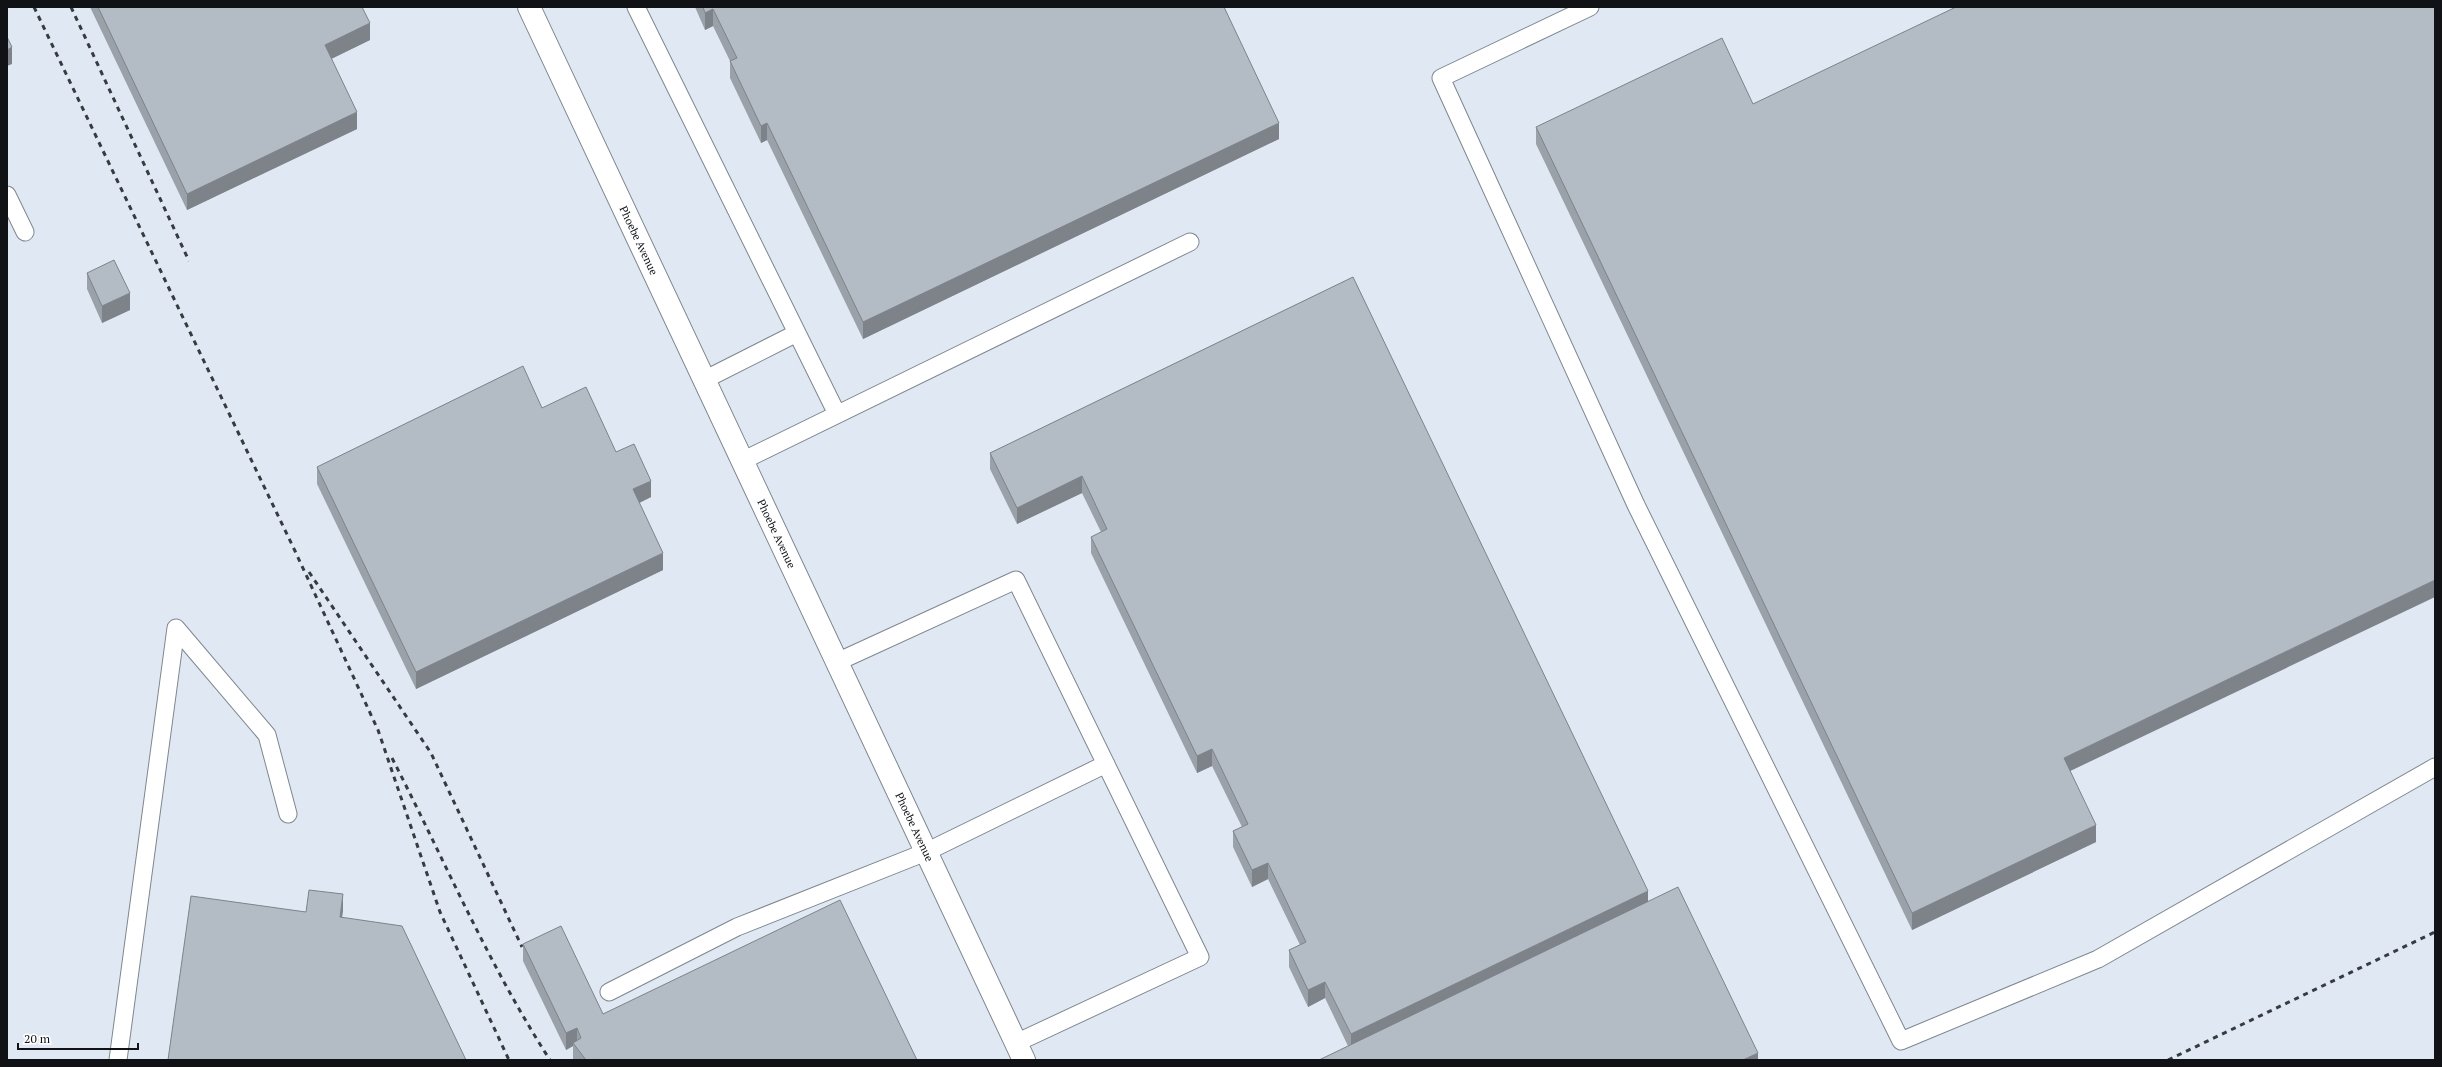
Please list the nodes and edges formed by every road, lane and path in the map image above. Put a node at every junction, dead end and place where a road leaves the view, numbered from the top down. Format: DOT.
graph roads {
  1 [pos="529,7"];
  2 [pos="636,7"];
  3 [pos="1590,7"];
  4 [pos="7,195"];
  5 [pos="25,232"];
  6 [pos="1190,242"];
  7 [pos="797,333"];
  8 [pos="704,380"];
  9 [pos="837,414"];
  10 [pos="742,461"];
  11 [pos="837,662"];
  12 [pos="1106,764"];
  13 [pos="2435,767"];
  14 [pos="288,814"];
  15 [pos="926,852"];
  16 [pos="609,992"];
  17 [pos="1020,1052"];
  18 [pos="118,1060"];
  1 -- 8 [label="street, Phoebe Avenue"];
  2 -- 7 [label="lane"];
  3 -- 13 [label="lane"];
  4 -- 5 [label="lane"];
  6 -- 9 [label="lane"];
  7 -- 8 [label="lane"];
  7 -- 9 [label="lane"];
  8 -- 10 [label="street, Phoebe Avenue"];
  9 -- 10 [label="lane"];
  10 -- 11 [label="street, Phoebe Avenue"];
  11 -- 12 [label="lane"];
  11 -- 15 [label="street, Phoebe Avenue"];
  12 -- 15 [label="lane"];
  12 -- 17 [label="lane"];
  14 -- 18 [label="lane"];
  15 -- 16 [label="lane"];
  15 -- 17 [label="street, Phoebe Avenue"];
}
